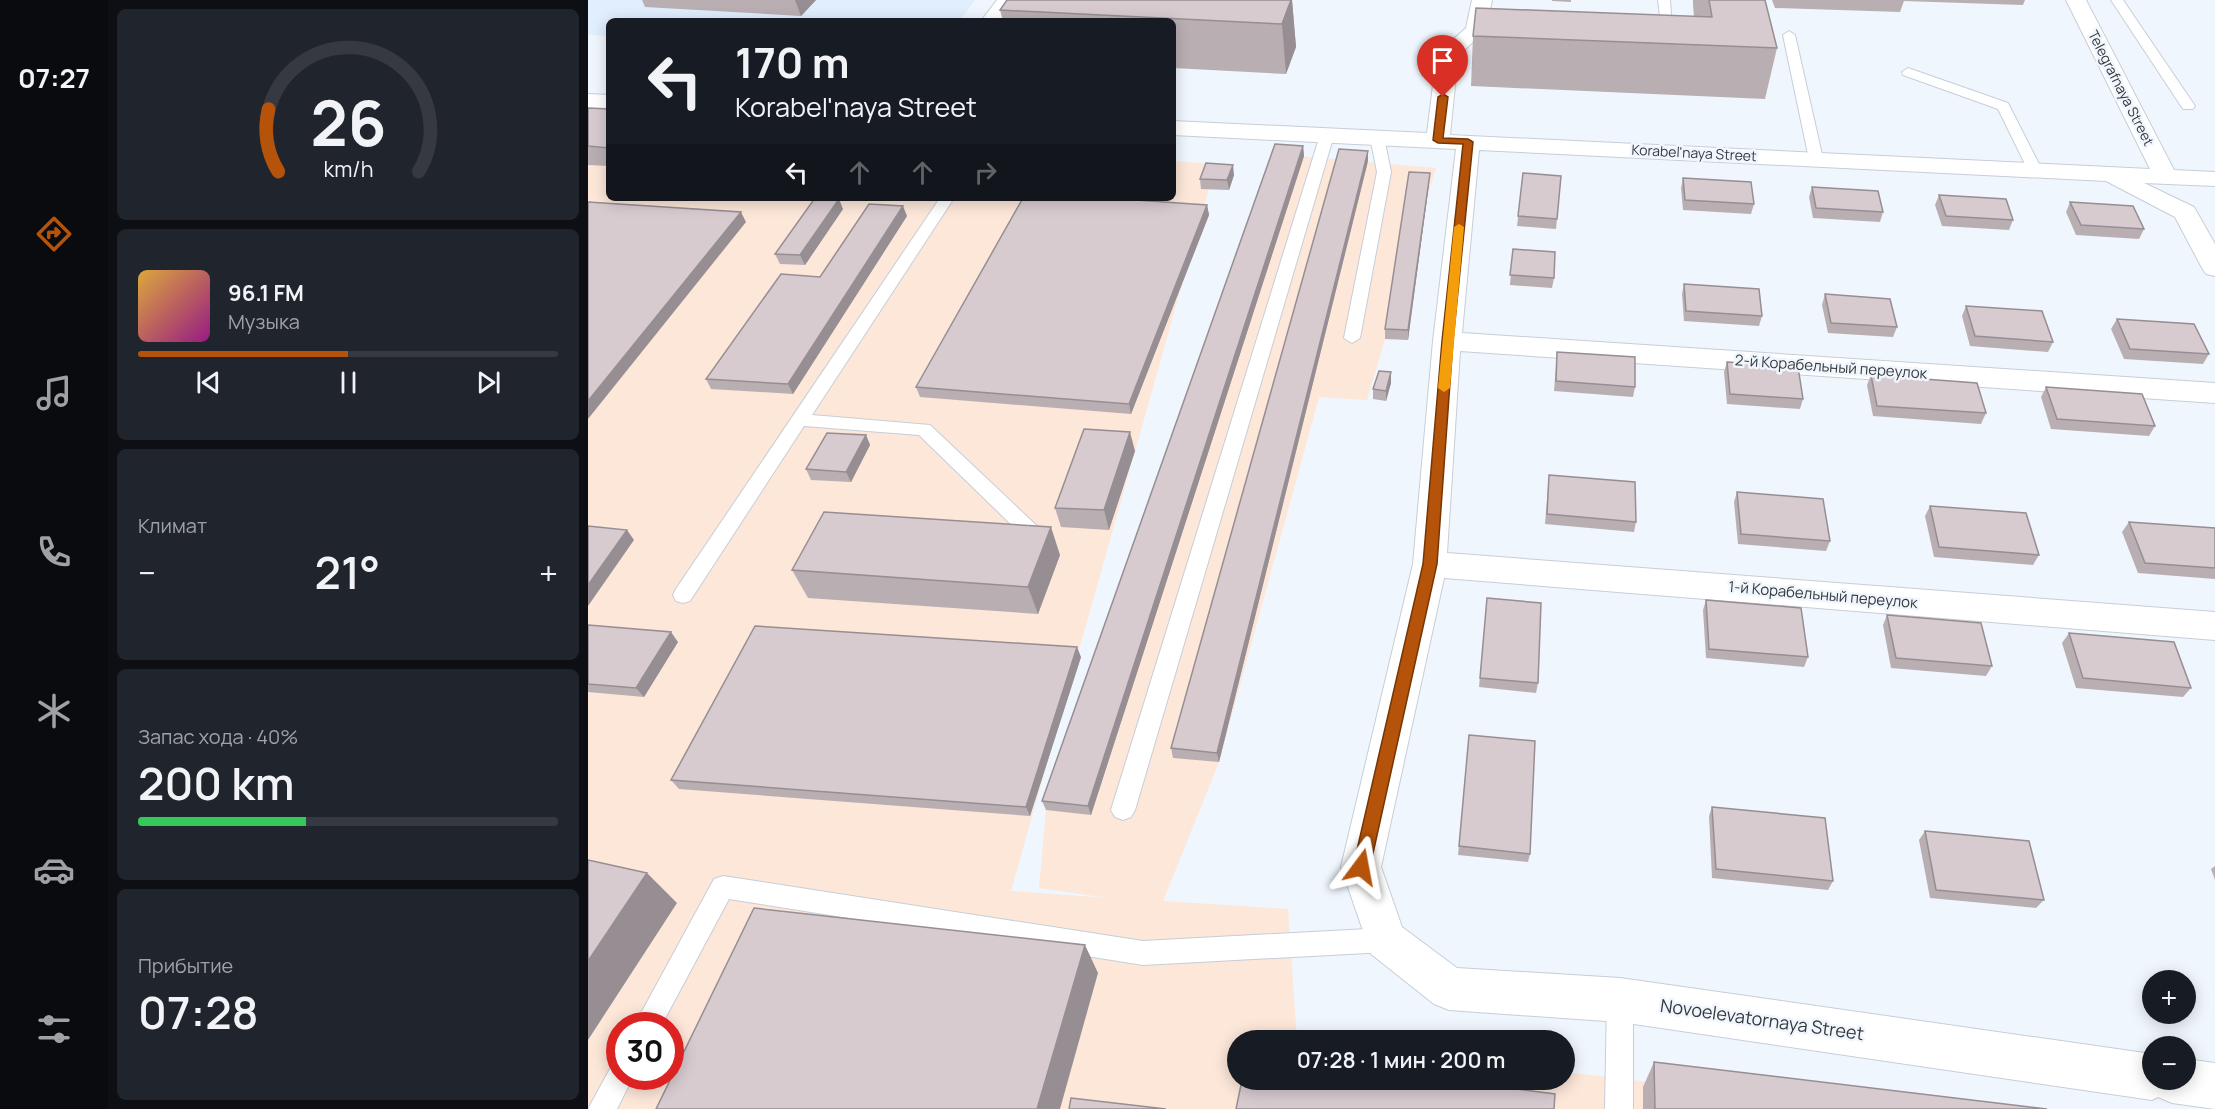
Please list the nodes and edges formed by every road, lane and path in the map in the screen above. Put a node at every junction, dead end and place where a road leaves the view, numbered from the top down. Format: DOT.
graph roads {
  1 [pos="1008,0"];
  2 [pos="1482,0"];
  3 [pos="1664,0"];
  4 [pos="2076,0"];
  5 [pos="2117,0"];
  6 [pos="993,18"];
  7 [pos="1789,35"];
  8 [pos="1461,43"];
  9 [pos="1484,44"];
  10 [pos="1658,50"];
  11 [pos="1908,72"];
  12 [pos="588,101"];
  13 [pos="606,102"];
  14 [pos="2188,106"];
  15 [pos="1176,128"];
  16 [pos="1327,135"];
  17 [pos="1377,138"];
  18 [pos="1453,141"];
  19 [pos="1816,159"];
  20 [pos="2035,170"];
  21 [pos="2106,173"];
  22 [pos="2166,177"];
  23 [pos="2215,179"];
  24 [pos="945,201"];
  25 [pos="2215,268"];
  26 [pos="1352,338"];
  27 [pos="1447,341"];
  28 [pos="2215,393"];
  29 [pos="799,420"];
  30 [pos="1031,532"];
  31 [pos="1430,564"];
  32 [pos="683,595"];
  33 [pos="2215,626"];
  34 [pos="1123,810"];
  35 [pos="1386,940"];
  36 [pos="1620,1000"];
  37 [pos="655,1012"];
  38 [pos="2142,1076"];
  39 [pos="2196,1083"];
  40 [pos="2215,1086"];
  41 [pos="612,1090"];
  42 [pos="602,1109"];
  43 [pos="1619,1109"];
  1 -- 6 [label="street"];
  2 -- 8 [label="street"];
  3 -- 10 [label="lane"];
  4 -- 22 [label="street, Telegrafnaya Street"];
  5 -- 14 [label="lane"];
  7 -- 19 [label="lane"];
  8 -- 9 [label="lane"];
  8 -- 18 [label="street"];
  11 -- 20 [label="lane"];
  12 -- 13 [label="street"];
  15 -- 16 [label="street, Korabel'naya Street"];
  16 -- 17 [label="street, Korabel'naya Street"];
  16 -- 34 [label="lane"];
  17 -- 18 [label="street, Korabel'naya Street"];
  17 -- 26 [label="lane"];
  18 -- 19 [label="street, Korabel'naya Street"];
  18 -- 27 [label="street"];
  19 -- 20 [label="street, Korabel'naya Street"];
  20 -- 21 [label="street, Korabel'naya Street"];
  21 -- 22 [label="street, Korabel'naya Street"];
  21 -- 25 [label="street"];
  22 -- 23 [label="street, Korabel'naya Street"];
  24 -- 29 [label="lane"];
  27 -- 28 [label="street, 2-й Корабельный переулок"];
  27 -- 31 [label="street"];
  29 -- 30 [label="lane"];
  29 -- 32 [label="lane"];
  31 -- 33 [label="street, 1-й Корабельный переулок"];
  31 -- 35 [label="street"];
  35 -- 36 [label="street, Novoelevatornaya Street"];
  35 -- 37 [label="lane"];
  36 -- 38 [label="street, Novoelevatornaya Street"];
  36 -- 43 [label="lane"];
  39 -- 40 [label="street"];
  41 -- 42 [label="lane"];
}
